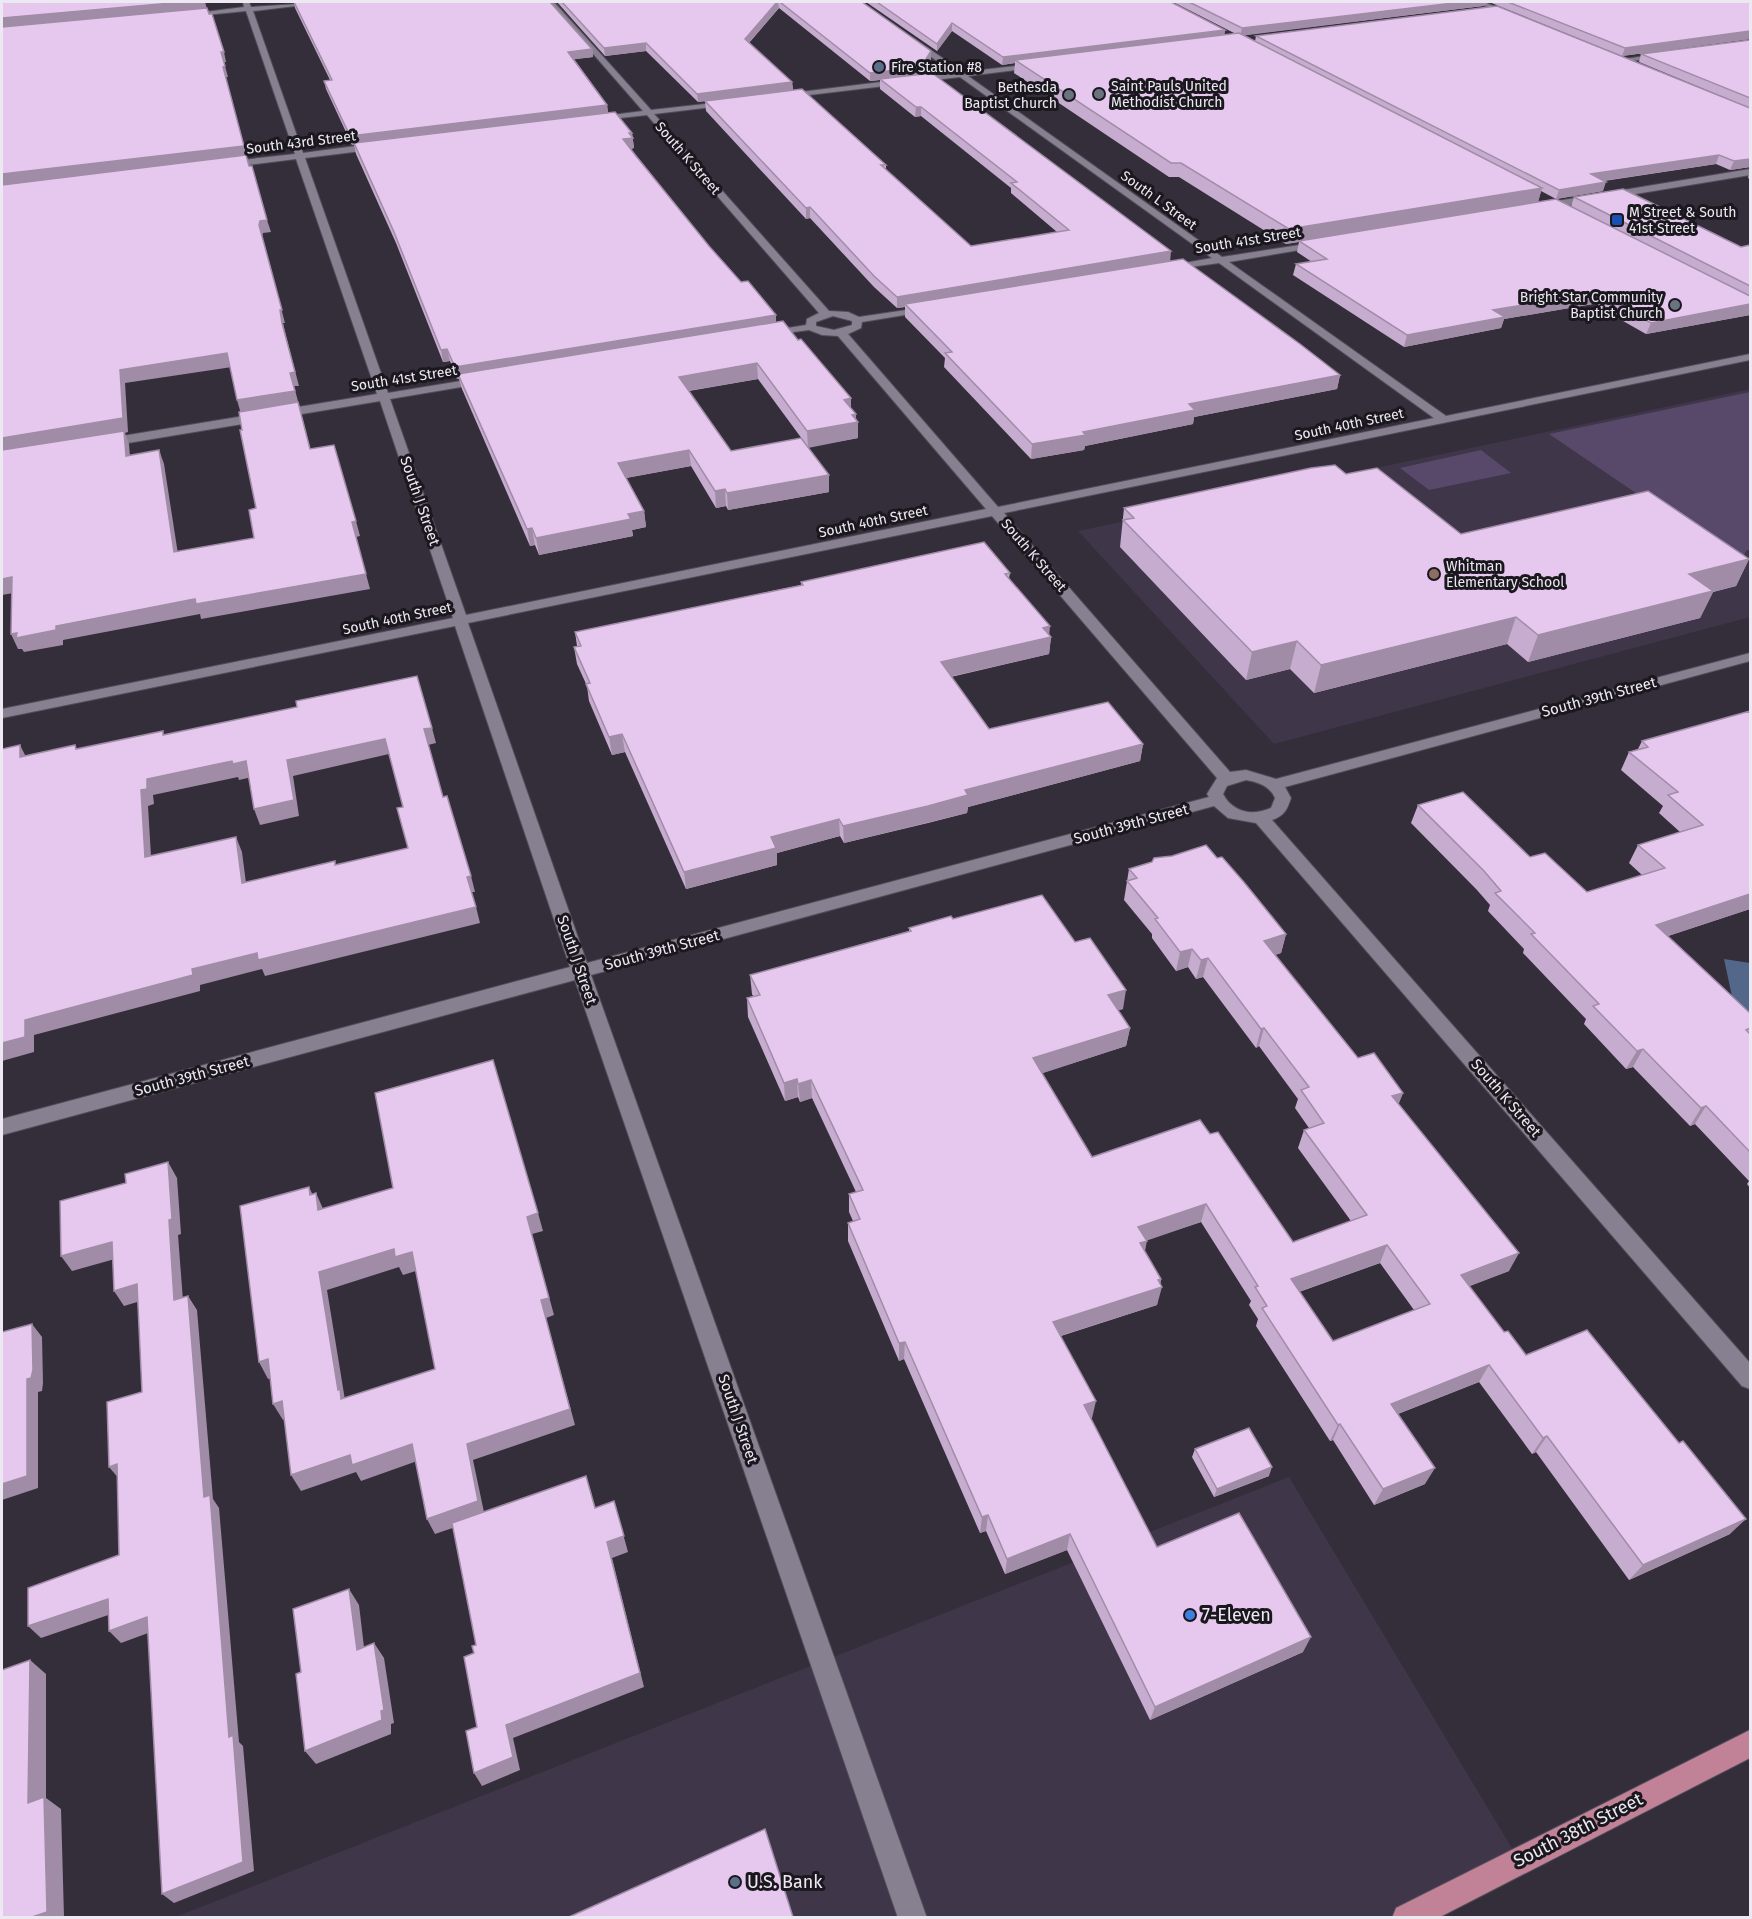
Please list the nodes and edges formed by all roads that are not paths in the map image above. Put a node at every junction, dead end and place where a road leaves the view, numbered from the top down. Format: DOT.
graph roads {
  1 [pos="326,2"];
  2 [pos="551,2"];
  3 [pos="1479,2"];
  4 [pos="247,5"];
  5 [pos="1498,9"];
  6 [pos="1484,11"];
  7 [pos="176,16"];
  8 [pos="1524,20"];
  9 [pos="905,34"];
  10 [pos="1668,54"];
  11 [pos="1611,56"];
  12 [pos="1622,60"];
  13 [pos="1046,64"];
  14 [pos="1643,69"];
  15 [pos="962,75"];
  16 [pos="771,98"];
  17 [pos="736,102"];
  18 [pos="648,113"];
  19 [pos="591,120"];
  20 [pos="390,145"];
  21 [pos="299,156"];
  22 [pos="214,166"];
  23 [pos="1750,172"];
  24 [pos="1535,194"];
  25 [pos="1555,204"];
  26 [pos="1528,209"];
  27 [pos="1571,213"];
  28 [pos="1332,241"];
  29 [pos="1220,260"];
  30 [pos="1156,270"];
  31 [pos="937,306"];
  32 [pos="826,314"];
  33 [pos="857,320"];
  34 [pos="811,327"];
  35 [pos="841,333"];
  36 [pos="752,337"];
  37 [pos="1750,357"];
  38 [pos="497,378"];
  39 [pos="384,397"];
  40 [pos="1444,420"];
  41 [pos="91,445"];
  42 [pos="996,511"];
  43 [pos="460,620"];
  44 [pos="1750,657"];
  45 [pos="2,714"];
  46 [pos="1227,778"];
  47 [pos="1274,785"];
  48 [pos="1217,800"];
  49 [pos="1261,818"];
  50 [pos="580,972"];
  51 [pos="2,1127"];
  52 [pos="1750,1379"];
  53 [pos="1750,1744"];
  54 [pos="913,1917"];
  55 [pos="1406,1917"];
  1 -- 4 [label="street"];
  2 -- 18 [label="street, South K Street"];
  3 -- 5 [label="street"];
  4 -- 7 [label="street"];
  4 -- 21 [label="street, South J Street"];
  5 -- 6 [label="street"];
  5 -- 8 [label="street"];
  9 -- 15 [label="street, South L Street"];
  10 -- 12 [label="street"];
  11 -- 12 [label="street"];
  12 -- 14 [label="street"];
  13 -- 15 [label="street"];
  15 -- 16 [label="street"];
  15 -- 29 [label="street, South L Street"];
  17 -- 18 [label="street"];
  18 -- 19 [label="street"];
  18 -- 32 [label="street, South K Street"];
  20 -- 21 [label="street, South 43rd Street"];
  21 -- 22 [label="street, South 43rd Street"];
  21 -- 39 [label="street, South J Street"];
  23 -- 25 [label="street"];
  24 -- 25 [label="street"];
  25 -- 26 [label="street"];
  25 -- 27 [label="street"];
  28 -- 29 [label="street, South 41st Street"];
  29 -- 30 [label="street, South 41st Street"];
  29 -- 40 [label="street, South L Street"];
  31 -- 33 [label="street"];
  32 -- 33 [label="street"];
  32 -- 34 [label="street"];
  33 -- 35 [label="street"];
  34 -- 35 [label="street"];
  34 -- 36 [label="street"];
  35 -- 42 [label="street, South K Street"];
  37 -- 40 [label="street, South 40th Street"];
  38 -- 39 [label="street, South 41st Street"];
  39 -- 41 [label="street, South 41st Street"];
  39 -- 43 [label="street, South J Street"];
  40 -- 42 [label="street, South 40th Street"];
  42 -- 43 [label="street, South 40th Street"];
  42 -- 46 [label="street, South K Street"];
  43 -- 45 [label="street, South 40th Street"];
  43 -- 50 [label="street, South J Street"];
  44 -- 47 [label="street, South 39th Street"];
  46 -- 47 [label="street"];
  46 -- 48 [label="street"];
  47 -- 49 [label="street"];
  48 -- 49 [label="street"];
  48 -- 50 [label="street, South 39th Street"];
  49 -- 52 [label="street, South K Street"];
  50 -- 51 [label="street, South 39th Street"];
  50 -- 54 [label="street, South J Street"];
  53 -- 55 [label="main road, South 38th Street"];
}
